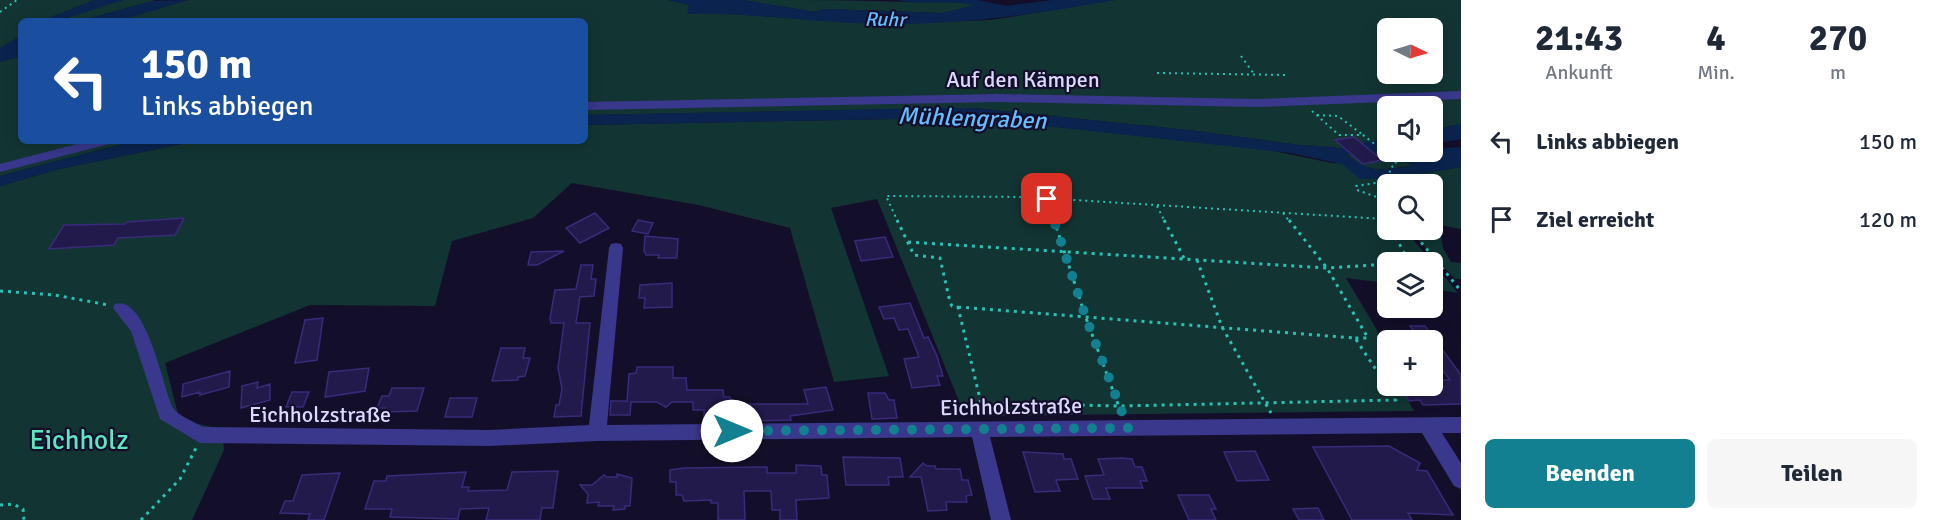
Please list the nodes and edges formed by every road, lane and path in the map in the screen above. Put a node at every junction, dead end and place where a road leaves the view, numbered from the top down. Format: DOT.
graph roads {
  1 [pos="17,0"];
  2 [pos="0,12"];
  3 [pos="1241,56"];
  4 [pos="1157,74"];
  5 [pos="1254,74"];
  6 [pos="1287,75"];
  7 [pos="1461,95"];
  8 [pos="1305,102"];
  9 [pos="588,106"];
  10 [pos="1315,115"];
  11 [pos="1363,135"];
  12 [pos="92,144"];
  13 [pos="0,168"];
  14 [pos="1390,174"];
  15 [pos="1377,183"];
  16 [pos="1377,197"];
  17 [pos="1047,199"];
  18 [pos="1157,206"];
  19 [pos="1283,213"];
  20 [pos="1377,219"];
  21 [pos="1419,240"];
  22 [pos="908,243"];
  23 [pos="616,249"];
  24 [pos="1063,252"];
  25 [pos="1184,259"];
  26 [pos="1197,260"];
  27 [pos="1377,265"];
  28 [pos="1327,268"];
  29 [pos="0,291"];
  30 [pos="1461,291"];
  31 [pos="958,307"];
  32 [pos="121,308"];
  33 [pos="1086,318"];
  34 [pos="1222,327"];
  35 [pos="1355,338"];
  36 [pos="1264,403"];
  37 [pos="1120,406"];
  38 [pos="1426,424"];
  39 [pos="1461,425"];
  40 [pos="980,428"];
  41 [pos="1128,428"];
  42 [pos="597,433"];
  43 [pos="200,435"];
  44 [pos="1461,480"];
  45 [pos="0,505"];
  46 [pos="24,520"];
  47 [pos="141,520"];
  48 [pos="1001,520"];
  1 -- 2 [label="path"];
  3 -- 5 [label="path"];
  4 -- 5 [label="path"];
  5 -- 6 [label="path"];
  7 -- 8 [label="street, Auf den Kämpen"];
  8 -- 9 [label="street, Auf den Kämpen"];
  8 -- 10 [label="path"];
  10 -- 11 [label="path"];
  10 -- 11 [label="path"];
  11 -- 14 [label="path"];
  12 -- 13 [label="street"];
  15 -- 16 [label="path"];
  17 -- 18 [label="path"];
  17 -- 22 [label="path"];
  17 -- 24 [label="path"];
  18 -- 19 [label="path"];
  18 -- 25 [label="path"];
  19 -- 20 [label="path"];
  19 -- 28 [label="path"];
  21 -- 30 [label="path"];
  22 -- 24 [label="path"];
  22 -- 31 [label="path"];
  23 -- 42 [label="street"];
  24 -- 25 [label="path"];
  24 -- 33 [label="path"];
  25 -- 26 [label="path"];
  26 -- 28 [label="path"];
  26 -- 34 [label="path"];
  27 -- 28 [label="path"];
  28 -- 35 [label="path"];
  29 -- 32 [label="path"];
  31 -- 33 [label="path"];
  31 -- 37 [label="path"];
  32 -- 43 [label="street"];
  33 -- 34 [label="path"];
  33 -- 37 [label="path"];
  34 -- 35 [label="path"];
  34 -- 36 [label="path"];
  35 -- 36 [label="path"];
  36 -- 37 [label="path"];
  37 -- 41 [label="path"];
  38 -- 39 [label="street, Eichholzstraße"];
  38 -- 41 [label="street, Eichholzstraße"];
  38 -- 44 [label="street"];
  40 -- 41 [label="street, Eichholzstraße"];
  40 -- 42 [label="street, Eichholzstraße"];
  40 -- 48 [label="street"];
  42 -- 43 [label="street, Eichholzstraße"];
  43 -- 47 [label="path"];
  45 -- 46 [label="path"];
}
